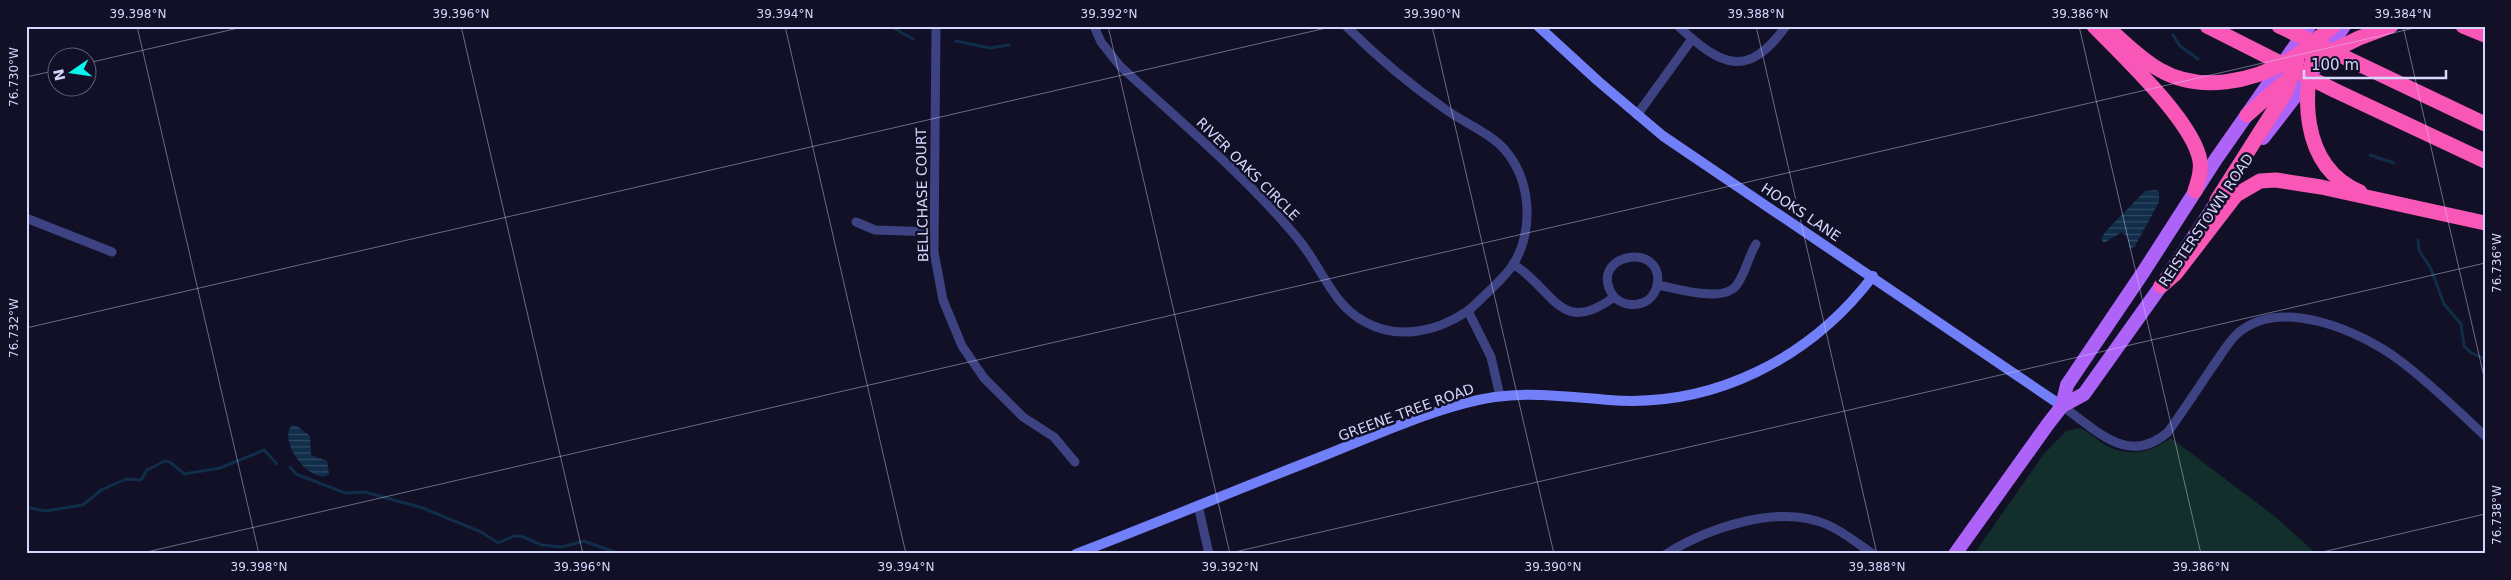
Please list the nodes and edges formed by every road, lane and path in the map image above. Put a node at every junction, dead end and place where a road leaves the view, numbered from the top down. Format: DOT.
graph roads {
  1 [pos="936,26"];
  2 [pos="1094,26"];
  3 [pos="1346,26"];
  4 [pos="1538,26"];
  5 [pos="1678,26"];
  6 [pos="1786,26"];
  7 [pos="2094,26"];
  8 [pos="2106,26"];
  9 [pos="2207,26"];
  10 [pos="2279,26"];
  11 [pos="2309,26"];
  12 [pos="2391,26"];
  13 [pos="2463,26"];
  14 [pos="2338,28"];
  15 [pos="2321,32"];
  16 [pos="2485,36"];
  17 [pos="1692,39"];
  18 [pos="2299,40"];
  19 [pos="2315,65"];
  20 [pos="2287,70"];
  21 [pos="2286,94"];
  22 [pos="1637,115"];
  23 [pos="2247,115"];
  24 [pos="2485,124"];
  25 [pos="2485,162"];
  26 [pos="2195,191"];
  27 [pos="2217,200"];
  28 [pos="2402,204"];
  29 [pos="26,218"];
  30 [pos="856,222"];
  31 [pos="2485,223"];
  32 [pos="934,232"];
  33 [pos="1756,244"];
  34 [pos="112,252"];
  35 [pos="1513,264"];
  36 [pos="1873,276"];
  37 [pos="1657,285"];
  38 [pos="2161,286"];
  39 [pos="1614,297"];
  40 [pos="1468,311"];
  41 [pos="1500,396"];
  42 [pos="2062,406"];
  43 [pos="2485,436"];
  44 [pos="1076,462"];
  45 [pos="1198,505"];
  46 [pos="1076,554"];
  47 [pos="1209,554"];
  48 [pos="1666,554"];
  49 [pos="1873,554"];
  50 [pos="1955,554"];
  1 -- 32 [label="street, BELLCHASE COURT"];
  2 -- 40 [label="street, RIVER OAKS CIRCLE"];
  3 -- 35 [label="street, RIVER OAKS CIRCLE"];
  4 -- 22 [label="street, HOOKS LANE"];
  5 -- 17 [label="street"];
  6 -- 17 [label="street"];
  7 -- 26 [label="highway"];
  8 -- 20 [label="highway"];
  9 -- 25 [label="highway"];
  10 -- 24 [label="highway"];
  11 -- 18 [label="main road"];
  12 -- 19 [label="highway"];
  13 -- 16 [label="highway"];
  14 -- 15 [label="highway"];
  14 -- 19 [label="main road"];
  15 -- 18 [label="highway"];
  15 -- 19 [label="highway"];
  17 -- 22 [label="street"];
  18 -- 20 [label="highway"];
  19 -- 20 [label="highway"];
  19 -- 21 [label="highway"];
  20 -- 21 [label="highway"];
  21 -- 23 [label="highway"];
  21 -- 27 [label="highway"];
  21 -- 28 [label="highway"];
  22 -- 36 [label="street, HOOKS LANE"];
  23 -- 26 [label="main road, REISTERSTOWN ROAD"];
  26 -- 42 [label="main road, REISTERSTOWN ROAD"];
  27 -- 38 [label="main road, REISTERSTOWN ROAD"];
  28 -- 31 [label="highway"];
  28 -- 38 [label="highway"];
  29 -- 34 [label="street"];
  30 -- 32 [label="street"];
  32 -- 44 [label="street, BELLCHASE COURT"];
  33 -- 37 [label="street"];
  35 -- 39 [label="street"];
  35 -- 40 [label="street, RIVER OAKS CIRCLE"];
  36 -- 41 [label="street, GREENE TREE ROAD"];
  36 -- 42 [label="street, HOOKS LANE"];
  37 -- 39 [label="street"];
  37 -- 39 [label="street"];
  38 -- 42 [label="main road, REISTERSTOWN ROAD"];
  40 -- 41 [label="street"];
  41 -- 45 [label="street, GREENE TREE ROAD"];
  42 -- 43 [label="street"];
  42 -- 50 [label="main road, REISTERSTOWN ROAD"];
  45 -- 46 [label="street, GREENE TREE ROAD"];
  45 -- 47 [label="street"];
  48 -- 49 [label="street"];
}
